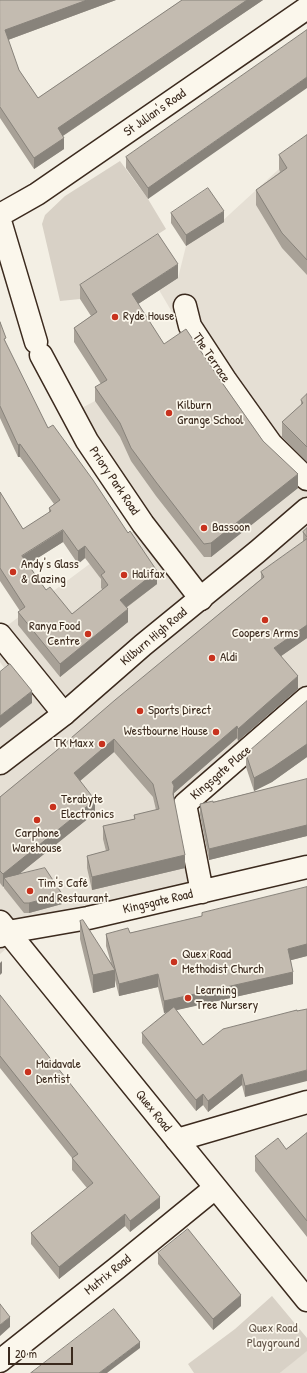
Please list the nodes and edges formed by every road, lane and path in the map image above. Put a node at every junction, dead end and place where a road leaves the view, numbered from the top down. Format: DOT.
graph roads {
  1 [pos="307,8"];
  2 [pos="0,215"];
  3 [pos="0,222"];
  4 [pos="185,306"];
  5 [pos="307,479"];
  6 [pos="307,509"];
  7 [pos="201,599"];
  8 [pos="0,635"];
  9 [pos="307,698"];
  10 [pos="64,714"];
  11 [pos="0,763"];
  12 [pos="307,867"];
  13 [pos="202,892"];
  14 [pos="3,930"];
  15 [pos="307,1102"];
  16 [pos="177,1140"];
  17 [pos="215,1188"];
  18 [pos="307,1300"];
  19 [pos="0,1361"];
  1 -- 2 [label="street, St Julian's Road"];
  3 -- 7 [label="street, Priory Park Road"];
  4 -- 5 [label="street, The Terrace"];
  6 -- 7 [label="street, Kilburn High Road"];
  7 -- 10 [label="street, Kilburn High Road"];
  8 -- 10 [label="street"];
  9 -- 13 [label="street, Kingsgate Place"];
  10 -- 11 [label="street, Kilburn High Road"];
  12 -- 13 [label="street, Kingsgate Road"];
  13 -- 14 [label="street, Kingsgate Road"];
  14 -- 16 [label="street, Quex Road"];
  15 -- 16 [label="street"];
  16 -- 17 [label="street, Quex Road"];
  17 -- 18 [label="street, Quex Road"];
  17 -- 19 [label="street, Mutrix Road"];
}
